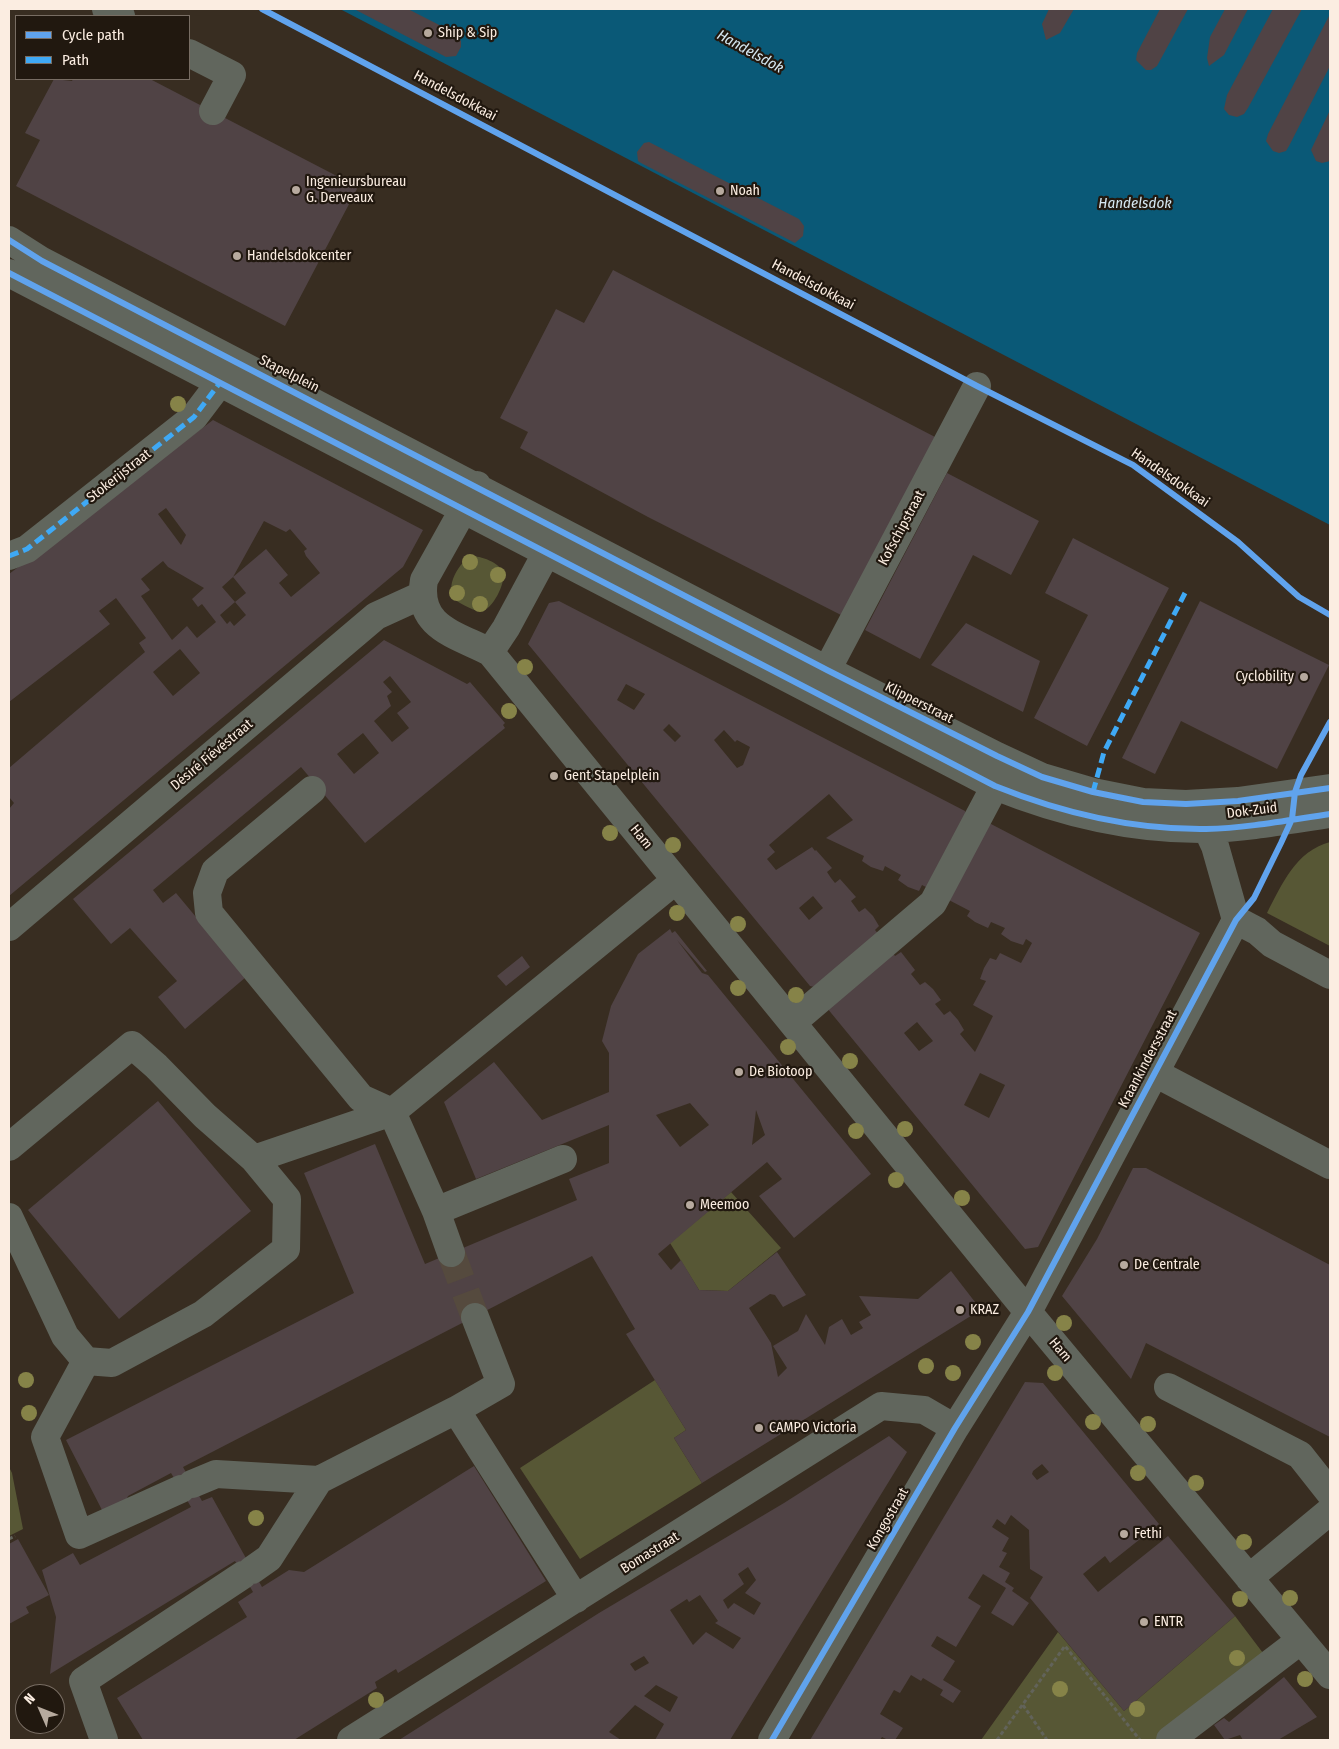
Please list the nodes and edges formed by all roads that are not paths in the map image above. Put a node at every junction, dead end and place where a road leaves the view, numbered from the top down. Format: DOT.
graph roads {
  1 [pos="106,9"];
  2 [pos="118,15"];
  3 [pos="190,53"];
  4 [pos="213,112"];
  5 [pos="9,240"];
  6 [pos="9,273"];
  7 [pos="220,384"];
  8 [pos="977,386"];
  9 [pos="370,430"];
  10 [pos="357,456"];
  11 [pos="477,485"];
  12 [pos="463,511"];
  13 [pos="559,529"];
  14 [pos="546,554"];
  15 [pos="9,556"];
  16 [pos="422,595"];
  17 [pos="490,652"];
  18 [pos="827,670"];
  19 [pos="995,786"];
  20 [pos="1330,788"];
  21 [pos="312,790"];
  22 [pos="1295,792"];
  23 [pos="1330,814"];
  24 [pos="1205,816"];
  25 [pos="676,880"];
  26 [pos="1236,920"];
  27 [pos="9,927"];
  28 [pos="1330,975"];
  29 [pos="793,1022"];
  30 [pos="1155,1073"];
  31 [pos="392,1112"];
  32 [pos="9,1147"];
  33 [pos="254,1159"];
  34 [pos="563,1159"];
  35 [pos="1330,1164"];
  36 [pos="436,1211"];
  37 [pos="9,1217"];
  38 [pos="451,1253"];
  39 [pos="1028,1312"];
  40 [pos="475,1317"];
  41 [pos="86,1361"];
  42 [pos="1168,1387"];
  43 [pos="456,1410"];
  44 [pos="955,1428"];
  45 [pos="318,1480"];
  46 [pos="1330,1493"];
  47 [pos="1330,1511"];
  48 [pos="1249,1578"];
  49 [pos="576,1599"];
  50 [pos="1301,1640"];
  51 [pos="1330,1675"];
  52 [pos="104,1740"];
  53 [pos="351,1740"];
  54 [pos="772,1740"];
  55 [pos="1170,1740"];
  1 -- 2 [label="street"];
  3 -- 4 [label="street"];
  5 -- 9 [label="street, Stapelplein"];
  6 -- 7 [label="street"];
  7 -- 10 [label="street"];
  7 -- 15 [label="street, Stokerijstraat"];
  8 -- 18 [label="street, Kofschipstraat"];
  9 -- 10 [label="street"];
  9 -- 11 [label="street, Stapelplein"];
  10 -- 12 [label="street"];
  11 -- 12 [label="street"];
  11 -- 13 [label="street, Stapelplein"];
  12 -- 14 [label="street"];
  12 -- 16 [label="street"];
  13 -- 14 [label="street"];
  13 -- 18 [label="street, Klipperstraat"];
  14 -- 17 [label="street"];
  14 -- 19 [label="street, Klipperstraat"];
  16 -- 17 [label="street, Ham"];
  16 -- 27 [label="street, Désiré Fiévéstraat"];
  17 -- 25 [label="street, Ham"];
  18 -- 24 [label="street, Klipperstraat"];
  19 -- 24 [label="street, Klipperstraat"];
  19 -- 29 [label="street"];
  20 -- 22 [label="street, Dok-Zuid"];
  21 -- 31 [label="street"];
  22 -- 24 [label="street, Klipperstraat"];
  23 -- 24 [label="street, Dok-Zuid"];
  24 -- 26 [label="street"];
  25 -- 29 [label="street, Ham"];
  25 -- 31 [label="street"];
  26 -- 28 [label="street"];
  26 -- 30 [label="street, Kraankindersstraat"];
  29 -- 39 [label="street, Ham"];
  30 -- 35 [label="street"];
  30 -- 39 [label="street, Kraankindersstraat"];
  31 -- 33 [label="street"];
  31 -- 36 [label="street"];
  32 -- 33 [label="street"];
  33 -- 41 [label="street"];
  34 -- 36 [label="street"];
  36 -- 38 [label="street"];
  37 -- 41 [label="street"];
  39 -- 44 [label="street, Kongostraat"];
  39 -- 48 [label="street, Ham"];
  40 -- 43 [label="street"];
  41 -- 45 [label="street"];
  42 -- 46 [label="street"];
  43 -- 45 [label="street"];
  43 -- 49 [label="street"];
  44 -- 49 [label="street, Bomastraat"];
  44 -- 54 [label="street, Kongostraat"];
  45 -- 52 [label="street"];
  47 -- 48 [label="street"];
  48 -- 50 [label="street, Ham"];
  49 -- 53 [label="street, Bomastraat"];
  50 -- 51 [label="street, Ham"];
  50 -- 55 [label="street"];
}
